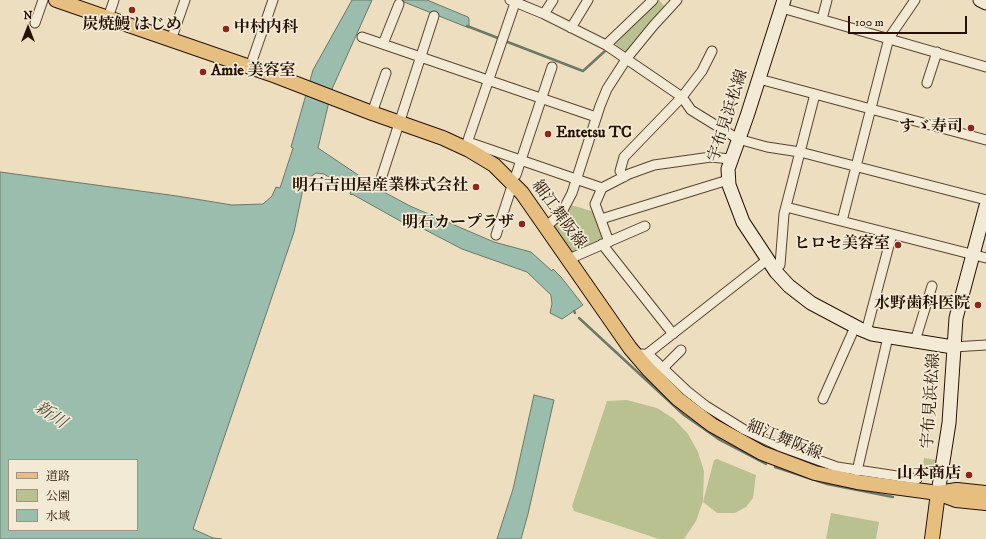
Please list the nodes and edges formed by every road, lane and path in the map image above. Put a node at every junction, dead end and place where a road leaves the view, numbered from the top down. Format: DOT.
graph roads {
  1 [pos="44,0"];
  2 [pos="56,0"];
  3 [pos="114,0"];
  4 [pos="185,0"];
  5 [pos="273,0"];
  6 [pos="553,0"];
  7 [pos="588,0"];
  8 [pos="653,0"];
  9 [pos="677,0"];
  10 [pos="827,0"];
  11 [pos="915,0"];
  12 [pos="980,0"];
  13 [pos="513,1"];
  14 [pos="986,3"];
  15 [pos="399,4"];
  16 [pos="783,4"];
  17 [pos="544,14"];
  18 [pos="434,16"];
  19 [pos="108,18"];
  20 [pos="822,19"];
  21 [pos="35,23"];
  22 [pos="571,28"];
  23 [pos="362,37"];
  24 [pos="889,38"];
  25 [pos="171,40"];
  26 [pos="383,44"];
  27 [pos="606,45"];
  28 [pos="712,51"];
  29 [pos="937,52"];
  30 [pos="421,57"];
  31 [pos="627,58"];
  32 [pos="250,67"];
  33 [pos="552,67"];
  34 [pos="986,67"];
  35 [pos="386,73"];
  36 [pos="759,79"];
  37 [pos="488,80"];
  38 [pos="927,83"];
  39 [pos="815,94"];
  40 [pos="682,97"];
  41 [pos="541,98"];
  42 [pos="871,109"];
  43 [pos="372,113"];
  44 [pos="596,116"];
  45 [pos="400,123"];
  46 [pos="738,139"];
  47 [pos="986,140"];
  48 [pos="466,145"];
  49 [pos="800,152"];
  50 [pos="730,159"];
  51 [pos="521,160"];
  52 [pos="856,166"];
  53 [pos="624,177"];
  54 [pos="516,180"];
  55 [pos="576,180"];
  56 [pos="728,180"];
  57 [pos="380,182"];
  58 [pos="602,188"];
  59 [pos="986,200"];
  60 [pos="986,206"];
  61 [pos="786,207"];
  62 [pos="601,220"];
  63 [pos="842,221"];
  64 [pos="645,226"];
  65 [pos="546,227"];
  66 [pos="892,234"];
  67 [pos="496,235"];
  68 [pos="606,243"];
  69 [pos="973,255"];
  70 [pos="986,258"];
  71 [pos="569,259"];
  72 [pos="771,265"];
  73 [pos="932,286"];
  74 [pos="860,329"];
  75 [pos="673,334"];
  76 [pos="888,337"];
  77 [pos="915,341"];
  78 [pos="986,346"];
  79 [pos="953,347"];
  80 [pos="681,350"];
  81 [pos="642,355"];
  82 [pos="663,368"];
  83 [pos="823,399"];
  84 [pos="857,471"];
  85 [pos="916,479"];
  86 [pos="938,493"];
  87 [pos="986,493"];
  88 [pos="986,503"];
  89 [pos="932,539"];
  1 -- 21 [label="street"];
  2 -- 19 [label="main road, 細江舞阪線"];
  3 -- 19 [label="street"];
  4 -- 25 [label="street"];
  5 -- 32 [label="street"];
  6 -- 17 [label="street"];
  7 -- 22 [label="street"];
  8 -- 27 [label="street"];
  9 -- 31 [label="street"];
  10 -- 20 [label="street"];
  11 -- 24 [label="street"];
  12 -- 14 [label="main road"];
  13 -- 17 [label="street"];
  13 -- 37 [label="street"];
  15 -- 26 [label="street"];
  16 -- 20 [label="street"];
  16 -- 36 [label="main road, 宇布見浜松線"];
  17 -- 22 [label="street"];
  18 -- 30 [label="street"];
  19 -- 25 [label="main road, 細江舞阪線"];
  20 -- 24 [label="street"];
  22 -- 27 [label="street"];
  23 -- 26 [label="street"];
  24 -- 29 [label="street"];
  24 -- 42 [label="street"];
  25 -- 32 [label="main road, 細江舞阪線"];
  26 -- 30 [label="street"];
  27 -- 31 [label="street"];
  28 -- 40 [label="street"];
  29 -- 34 [label="street"];
  29 -- 38 [label="street"];
  30 -- 37 [label="street"];
  30 -- 45 [label="street"];
  31 -- 40 [label="street"];
  31 -- 44 [label="street"];
  32 -- 43 [label="main road, 細江舞阪線"];
  33 -- 41 [label="street"];
  35 -- 43 [label="street"];
  36 -- 39 [label="street"];
  36 -- 46 [label="main road, 宇布見浜松線"];
  37 -- 41 [label="street"];
  37 -- 48 [label="street"];
  39 -- 42 [label="street"];
  39 -- 49 [label="street"];
  40 -- 46 [label="street"];
  40 -- 53 [label="street"];
  41 -- 44 [label="street"];
  41 -- 51 [label="street"];
  42 -- 47 [label="street"];
  42 -- 52 [label="street"];
  43 -- 45 [label="main road, 細江舞阪線"];
  44 -- 55 [label="street"];
  45 -- 48 [label="main road, 細江舞阪線"];
  45 -- 57 [label="street"];
  46 -- 49 [label="street"];
  46 -- 50 [label="main road, 宇布見浜松線"];
  48 -- 51 [label="street"];
  48 -- 54 [label="main road, 細江舞阪線"];
  49 -- 52 [label="street"];
  49 -- 61 [label="street"];
  50 -- 53 [label="street"];
  50 -- 56 [label="main road, 宇布見浜松線"];
  51 -- 54 [label="street"];
  51 -- 55 [label="street"];
  52 -- 59 [label="street"];
  52 -- 63 [label="street"];
  53 -- 58 [label="street"];
  54 -- 65 [label="main road, 細江舞阪線"];
  54 -- 67 [label="street"];
  55 -- 58 [label="street"];
  55 -- 65 [label="street"];
  56 -- 62 [label="street"];
  56 -- 72 [label="main road, 宇布見浜松線"];
  58 -- 62 [label="street"];
  60 -- 69 [label="main road"];
  61 -- 63 [label="street"];
  61 -- 72 [label="street"];
  62 -- 68 [label="street"];
  63 -- 66 [label="street"];
  64 -- 68 [label="street"];
  65 -- 71 [label="main road, 細江舞阪線"];
  66 -- 69 [label="street"];
  66 -- 74 [label="street"];
  68 -- 71 [label="street"];
  68 -- 75 [label="street"];
  69 -- 70 [label="street"];
  69 -- 79 [label="main road"];
  71 -- 81 [label="main road, 細江舞阪線"];
  72 -- 74 [label="main road, 宇布見浜松線"];
  72 -- 75 [label="street"];
  73 -- 77 [label="street"];
  74 -- 76 [label="main road, 宇布見浜松線"];
  74 -- 83 [label="street"];
  75 -- 81 [label="street"];
  76 -- 77 [label="main road, 宇布見浜松線"];
  76 -- 84 [label="street"];
  77 -- 79 [label="main road, 宇布見浜松線"];
  78 -- 79 [label="street"];
  79 -- 86 [label="main road, 宇布見浜松線"];
  80 -- 82 [label="street"];
  81 -- 82 [label="street"];
  81 -- 86 [label="main road, 細江舞阪線"];
  82 -- 84 [label="street"];
  84 -- 85 [label="street"];
  86 -- 87 [label="main road"];
  86 -- 88 [label="main road"];
  86 -- 89 [label="main road"];
}
